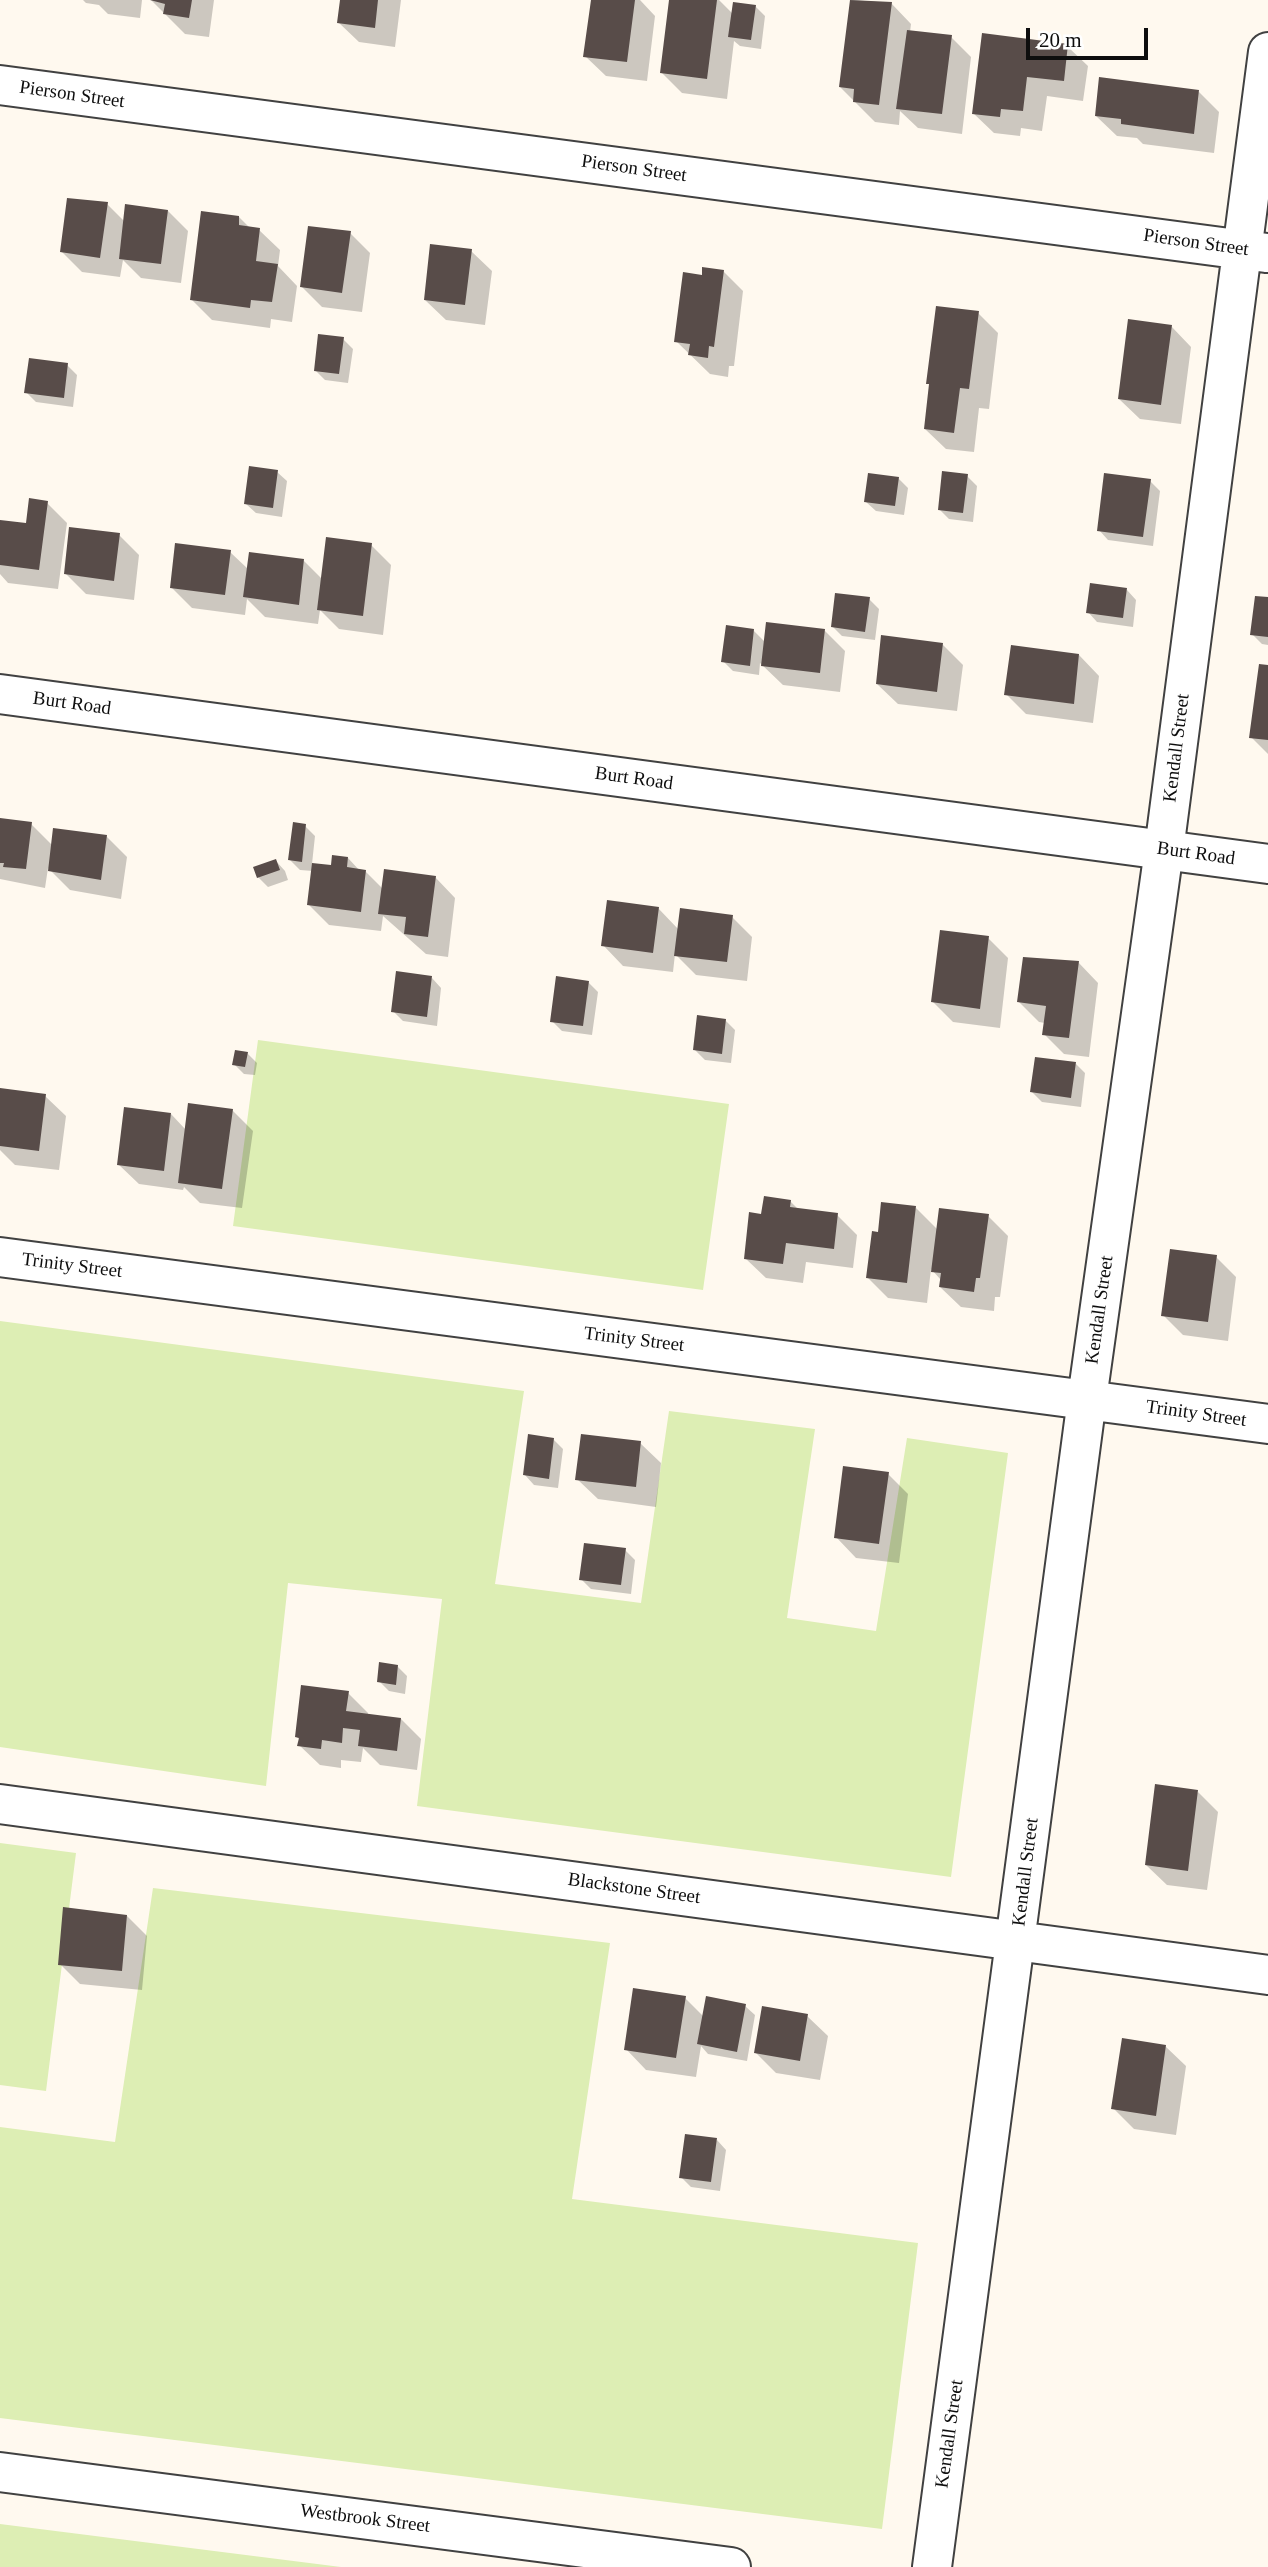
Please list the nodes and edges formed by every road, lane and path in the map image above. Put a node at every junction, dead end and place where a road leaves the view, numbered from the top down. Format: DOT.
graph roads {
  1 [pos="1268,52"];
  2 [pos="0,85"];
  3 [pos="1255,251"];
  4 [pos="0,694"];
  5 [pos="1164,850"];
  6 [pos="1268,864"];
  7 [pos="0,1257"];
  8 [pos="1087,1399"];
  9 [pos="1268,1424"];
  10 [pos="0,1804"];
  11 [pos="1017,1941"];
  12 [pos="1268,1975"];
  13 [pos="0,2472"];
  14 [pos="731,2567"];
  15 [pos="932,2567"];
  1 -- 3 [label="street, Kendall Street"];
  2 -- 3 [label="street, Pierson Street"];
  3 -- 5 [label="street, Kendall Street"];
  4 -- 5 [label="street, Burt Road"];
  5 -- 6 [label="street, Burt Road"];
  5 -- 8 [label="street, Kendall Street"];
  7 -- 8 [label="street, Trinity Street"];
  8 -- 9 [label="street, Trinity Street"];
  8 -- 11 [label="street, Kendall Street"];
  10 -- 11 [label="street, Blackstone Street"];
  11 -- 12 [label="street, Blackstone Street"];
  11 -- 15 [label="street, Kendall Street"];
  13 -- 14 [label="street, Westbrook Street"];
}
